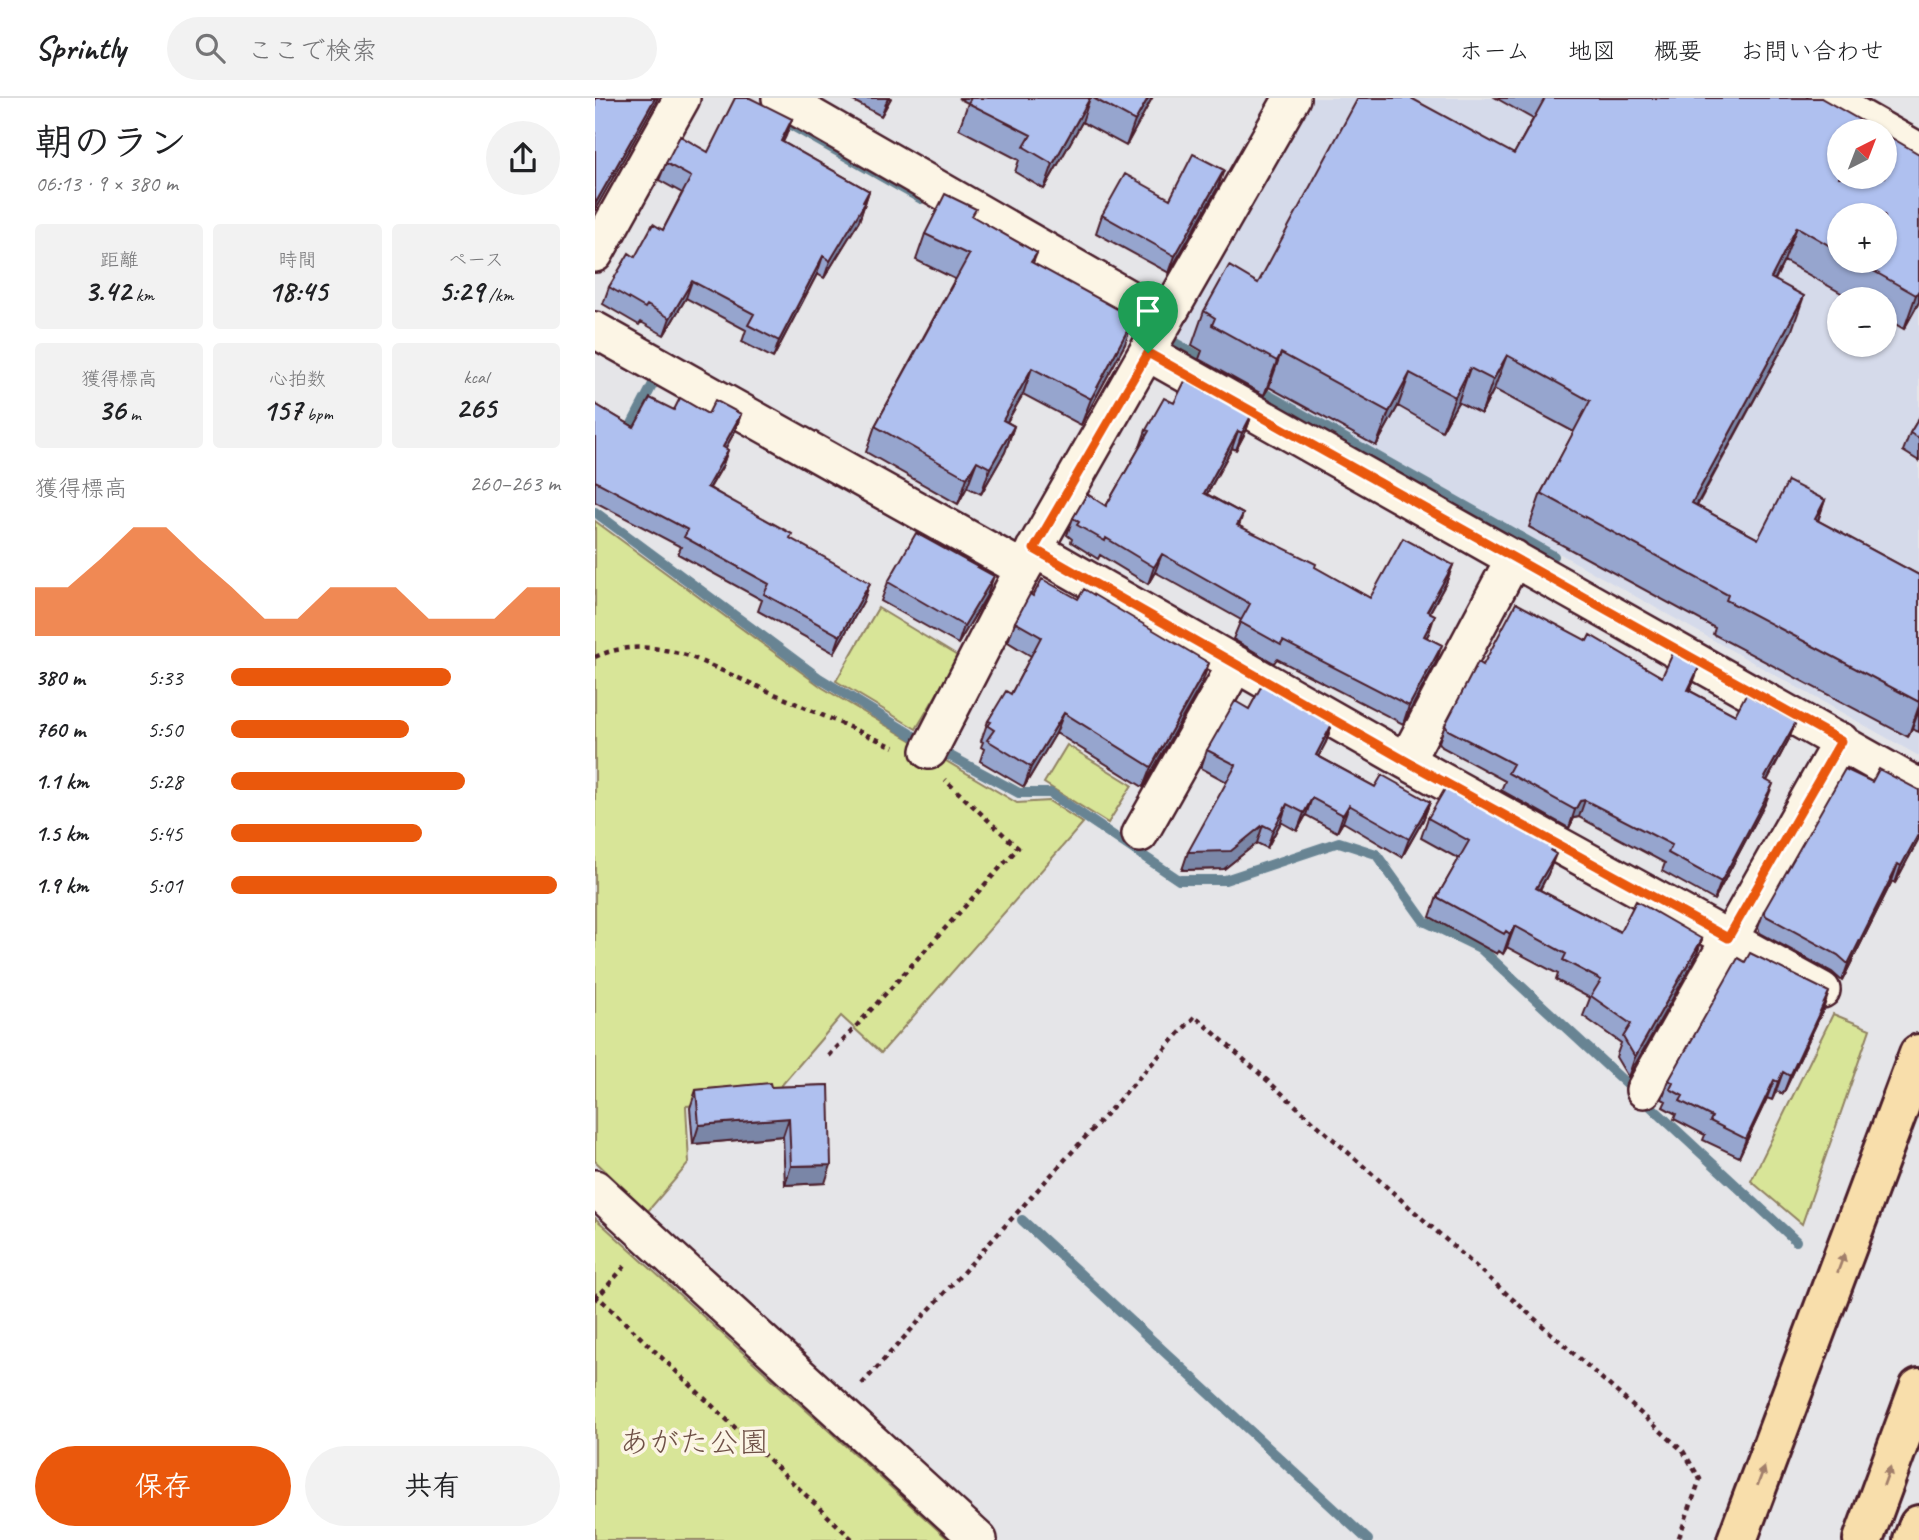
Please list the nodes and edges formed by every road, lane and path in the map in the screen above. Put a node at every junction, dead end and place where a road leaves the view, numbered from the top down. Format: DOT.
graph roads {
  1 [pos="682,98"];
  2 [pos="780,98"];
  3 [pos="1292,98"];
  4 [pos="1826,98"];
  5 [pos="1919,151"];
  6 [pos="595,254"];
  7 [pos="1165,319"];
  8 [pos="595,330"];
  9 [pos="1148,353"];
  10 [pos="1514,558"];
  11 [pos="1029,559"];
  12 [pos="595,657"];
  13 [pos="1235,664"];
  14 [pos="1841,741"];
  15 [pos="929,751"];
  16 [pos="1406,761"];
  17 [pos="1919,787"];
  18 [pos="1140,834"];
  19 [pos="1728,938"];
  20 [pos="1822,990"];
  21 [pos="1919,1054"];
  22 [pos="829,1056"];
  23 [pos="1644,1090"];
  24 [pos="595,1188"];
  25 [pos="650,1238"];
  26 [pos="596,1297"];
  27 [pos="1919,1388"];
  28 [pos="838,1410"];
  29 [pos="1919,1525"];
  30 [pos="853,1540"];
  31 [pos="979,1540"];
  32 [pos="1678,1540"];
  33 [pos="1737,1540"];
  34 [pos="1863,1540"];
  35 [pos="1913,1540"];
  1 -- 6 [label="street"];
  2 -- 7 [label="street"];
  3 -- 7 [label="street"];
  4 -- 5 [label="street"];
  7 -- 9 [label="street"];
  8 -- 11 [label="street"];
  9 -- 10 [label="street"];
  9 -- 11 [label="street"];
  10 -- 14 [label="street"];
  10 -- 16 [label="street"];
  11 -- 13 [label="street"];
  11 -- 15 [label="street"];
  12 -- 15 [label="path"];
  13 -- 16 [label="street"];
  13 -- 18 [label="street"];
  14 -- 17 [label="street"];
  14 -- 19 [label="street"];
  15 -- 22 [label="path"];
  16 -- 19 [label="street"];
  19 -- 20 [label="street"];
  19 -- 23 [label="street"];
  33 -- 21 [label="highway, one-way"];
  24 -- 25 [label="street"];
  25 -- 26 [label="path"];
  25 -- 28 [label="street"];
  26 -- 30 [label="path"];
  34 -- 27 [label="highway, one-way"];
  28 -- 31 [label="street"];
  28 -- 32 [label="path"];
  29 -- 35 [label="highway"];
}
